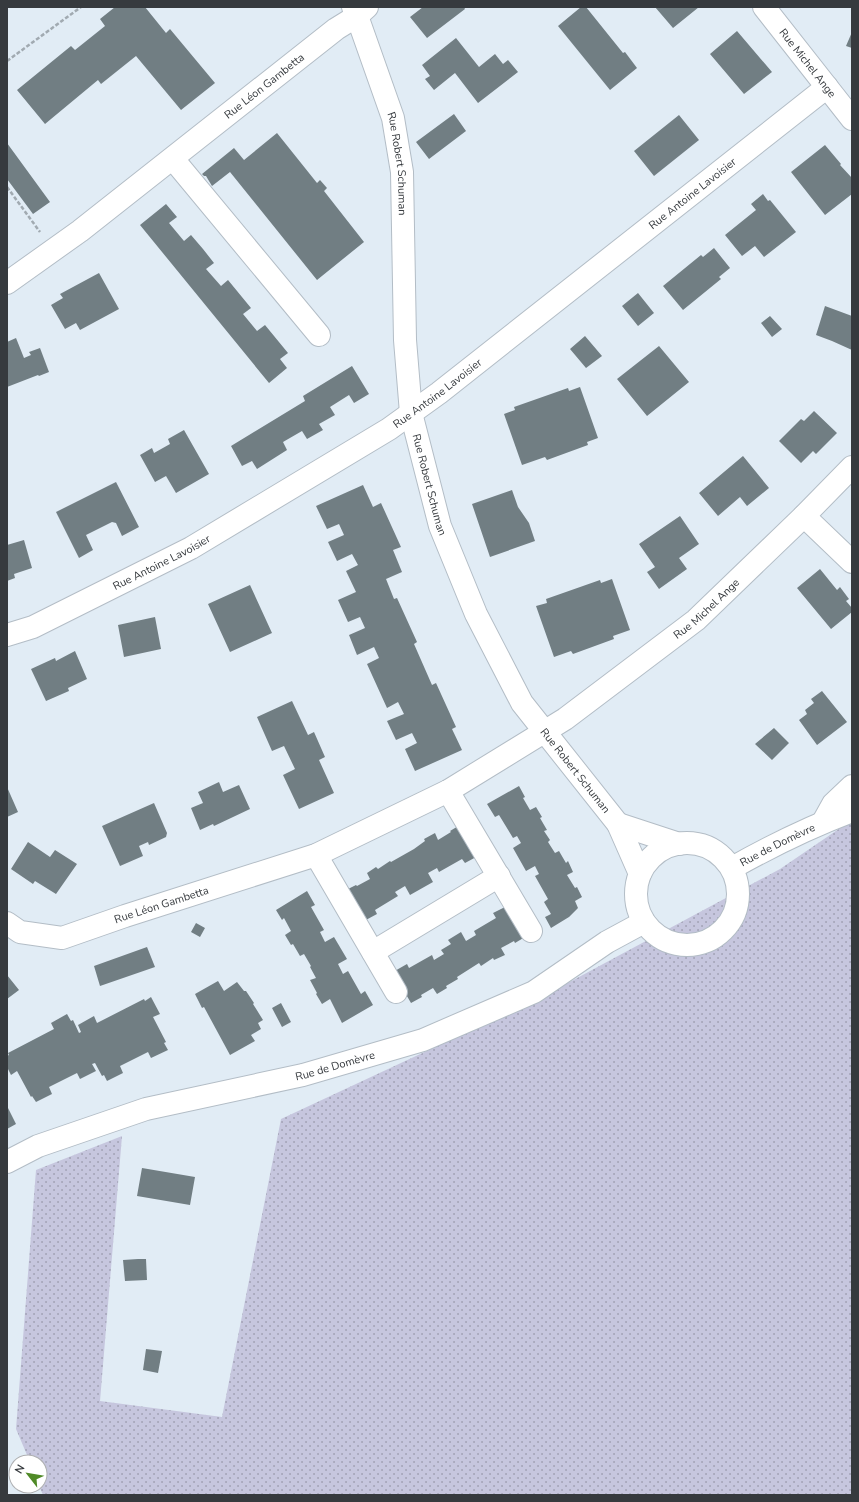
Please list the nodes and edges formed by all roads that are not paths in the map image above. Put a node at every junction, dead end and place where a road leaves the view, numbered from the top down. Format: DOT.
graph roads {
  1 [pos="764,7"];
  2 [pos="359,10"];
  3 [pos="826,87"];
  4 [pos="852,119"];
  5 [pos="173,159"];
  6 [pos="7,283"];
  7 [pos="319,335"];
  8 [pos="411,413"];
  9 [pos="852,467"];
  10 [pos="804,516"];
  11 [pos="852,562"];
  12 [pos="7,635"];
  13 [pos="546,732"];
  14 [pos="852,786"];
  15 [pos="448,791"];
  16 [pos="852,811"];
  17 [pos="823,822"];
  18 [pos="618,824"];
  19 [pos="679,844"];
  20 [pos="316,855"];
  21 [pos="732,868"];
  22 [pos="640,874"];
  23 [pos="499,876"];
  24 [pos="644,922"];
  25 [pos="7,923"];
  26 [pos="531,931"];
  27 [pos="373,952"];
  28 [pos="396,992"];
  29 [pos="7,1162"];
  1 -- 3 [label="street, Rue Michel Ange"];
  2 -- 5 [label="street, Rue Léon Gambetta"];
  2 -- 8 [label="street, Rue Robert Schuman"];
  3 -- 4 [label="street, Rue Michel Ange"];
  3 -- 8 [label="street, Rue Antoine Lavoisier"];
  5 -- 6 [label="street, Rue Léon Gambetta"];
  5 -- 7 [label="street"];
  8 -- 12 [label="street, Rue Antoine Lavoisier"];
  8 -- 13 [label="street, Rue Robert Schuman"];
  9 -- 10 [label="street, Rue Michel Ange"];
  10 -- 11 [label="street"];
  10 -- 13 [label="street, Rue Michel Ange"];
  13 -- 15 [label="street, Rue Léon Gambetta"];
  13 -- 18 [label="street, Rue Robert Schuman"];
  14 -- 17 [label="street, Rue de Domèvre"];
  15 -- 20 [label="street, Rue Léon Gambetta"];
  15 -- 23 [label="street"];
  16 -- 17 [label="street, Rue de Domèvre"];
  17 -- 21 [label="street, Rue de Domèvre"];
  18 -- 19 [label="street, Rue Robert Schuman"];
  18 -- 22 [label="street, Rue Robert Schuman"];
  19 -- 21 [label="street"];
  19 -- 22 [label="street"];
  20 -- 25 [label="street, Rue Léon Gambetta"];
  20 -- 27 [label="street"];
  21 -- 24 [label="street"];
  22 -- 24 [label="street"];
  23 -- 26 [label="street"];
  23 -- 27 [label="street"];
  24 -- 29 [label="street, Rue de Domèvre"];
  27 -- 28 [label="street"];
}
